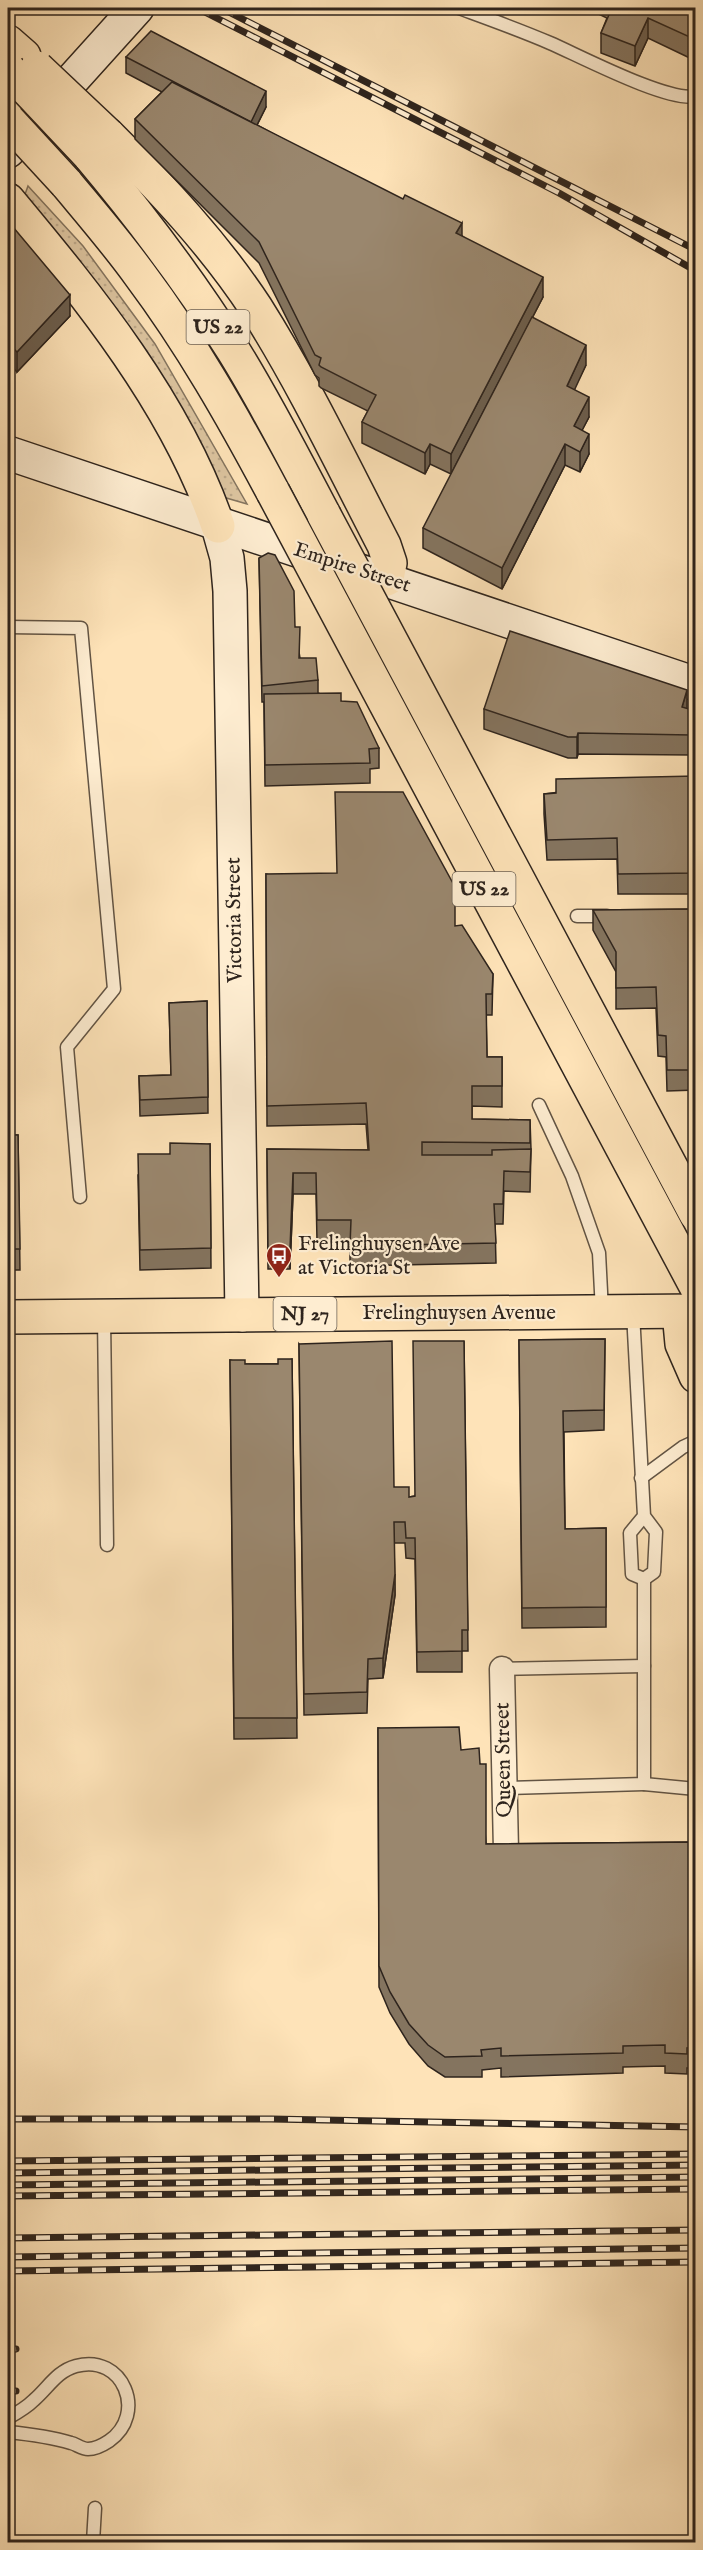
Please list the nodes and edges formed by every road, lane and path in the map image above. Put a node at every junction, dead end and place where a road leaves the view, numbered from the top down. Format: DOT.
graph roads {
  1 [pos="137,8"];
  2 [pos="459,8"];
  3 [pos="12,59"];
  4 [pos="696,96"];
  5 [pos="8,120"];
  6 [pos="99,145"];
  7 [pos="8,151"];
  8 [pos="18,212"];
  9 [pos="8,453"];
  10 [pos="218,526"];
  11 [pos="387,579"];
  12 [pos="8,627"];
  13 [pos="696,684"];
  14 [pos="578,916"];
  15 [pos="625,916"];
  16 [pos="539,1105"];
  17 [pos="80,1197"];
  18 [pos="696,1214"];
  19 [pos="690,1303"];
  20 [pos="617,1312"];
  21 [pos="242,1315"];
  22 [pos="8,1317"];
  23 [pos="104,1317"];
  24 [pos="696,1376"];
  25 [pos="696,1441"];
  26 [pos="641,1478"];
  27 [pos="644,1516"];
  28 [pos="107,1545"];
  29 [pos="644,1579"];
  30 [pos="644,1666"];
  31 [pos="502,1669"];
  32 [pos="644,1784"];
  33 [pos="505,1788"];
  34 [pos="696,1789"];
  35 [pos="506,1851"];
  36 [pos="8,2418"];
  37 [pos="8,2432"];
  38 [pos="95,2508"];
  39 [pos="93,2542"];
  1 -- 7 [label="street"];
  2 -- 4 [label="lane"];
  3 -- 6 [label="main road, bridge"];
  5 -- 19 [label="main road, US 22, bridge"];
  6 -- 11 [label="main road"];
  6 -- 18 [label="main road, US 22, bridge"];
  8 -- 10 [label="main road"];
  9 -- 10 [label="street, Empire Street"];
  10 -- 11 [label="street, Empire Street"];
  10 -- 21 [label="street, Victoria Street"];
  11 -- 13 [label="street, Empire Street"];
  12 -- 17 [label="lane"];
  14 -- 15 [label="lane"];
  16 -- 20 [label="lane"];
  19 -- 20 [label="main road, Frelinghuysen Avenue / NJ 27"];
  19 -- 24 [label="main road"];
  20 -- 21 [label="main road, Frelinghuysen Avenue / NJ 27"];
  20 -- 26 [label="lane"];
  21 -- 23 [label="main road, Frelinghuysen Avenue / NJ 27"];
  22 -- 23 [label="main road, Frelinghuysen Avenue / NJ 27"];
  23 -- 28 [label="lane"];
  25 -- 26 [label="lane"];
  26 -- 27 [label="lane"];
  27 -- 29 [label="lane"];
  27 -- 29 [label="lane"];
  29 -- 30 [label="lane"];
  30 -- 31 [label="lane"];
  30 -- 32 [label="lane"];
  31 -- 33 [label="street, Queen Street"];
  32 -- 33 [label="lane"];
  32 -- 34 [label="lane"];
  33 -- 35 [label="street, Queen Street"];
  36 -- 37 [label="lane"];
  38 -- 39 [label="lane"];
}
